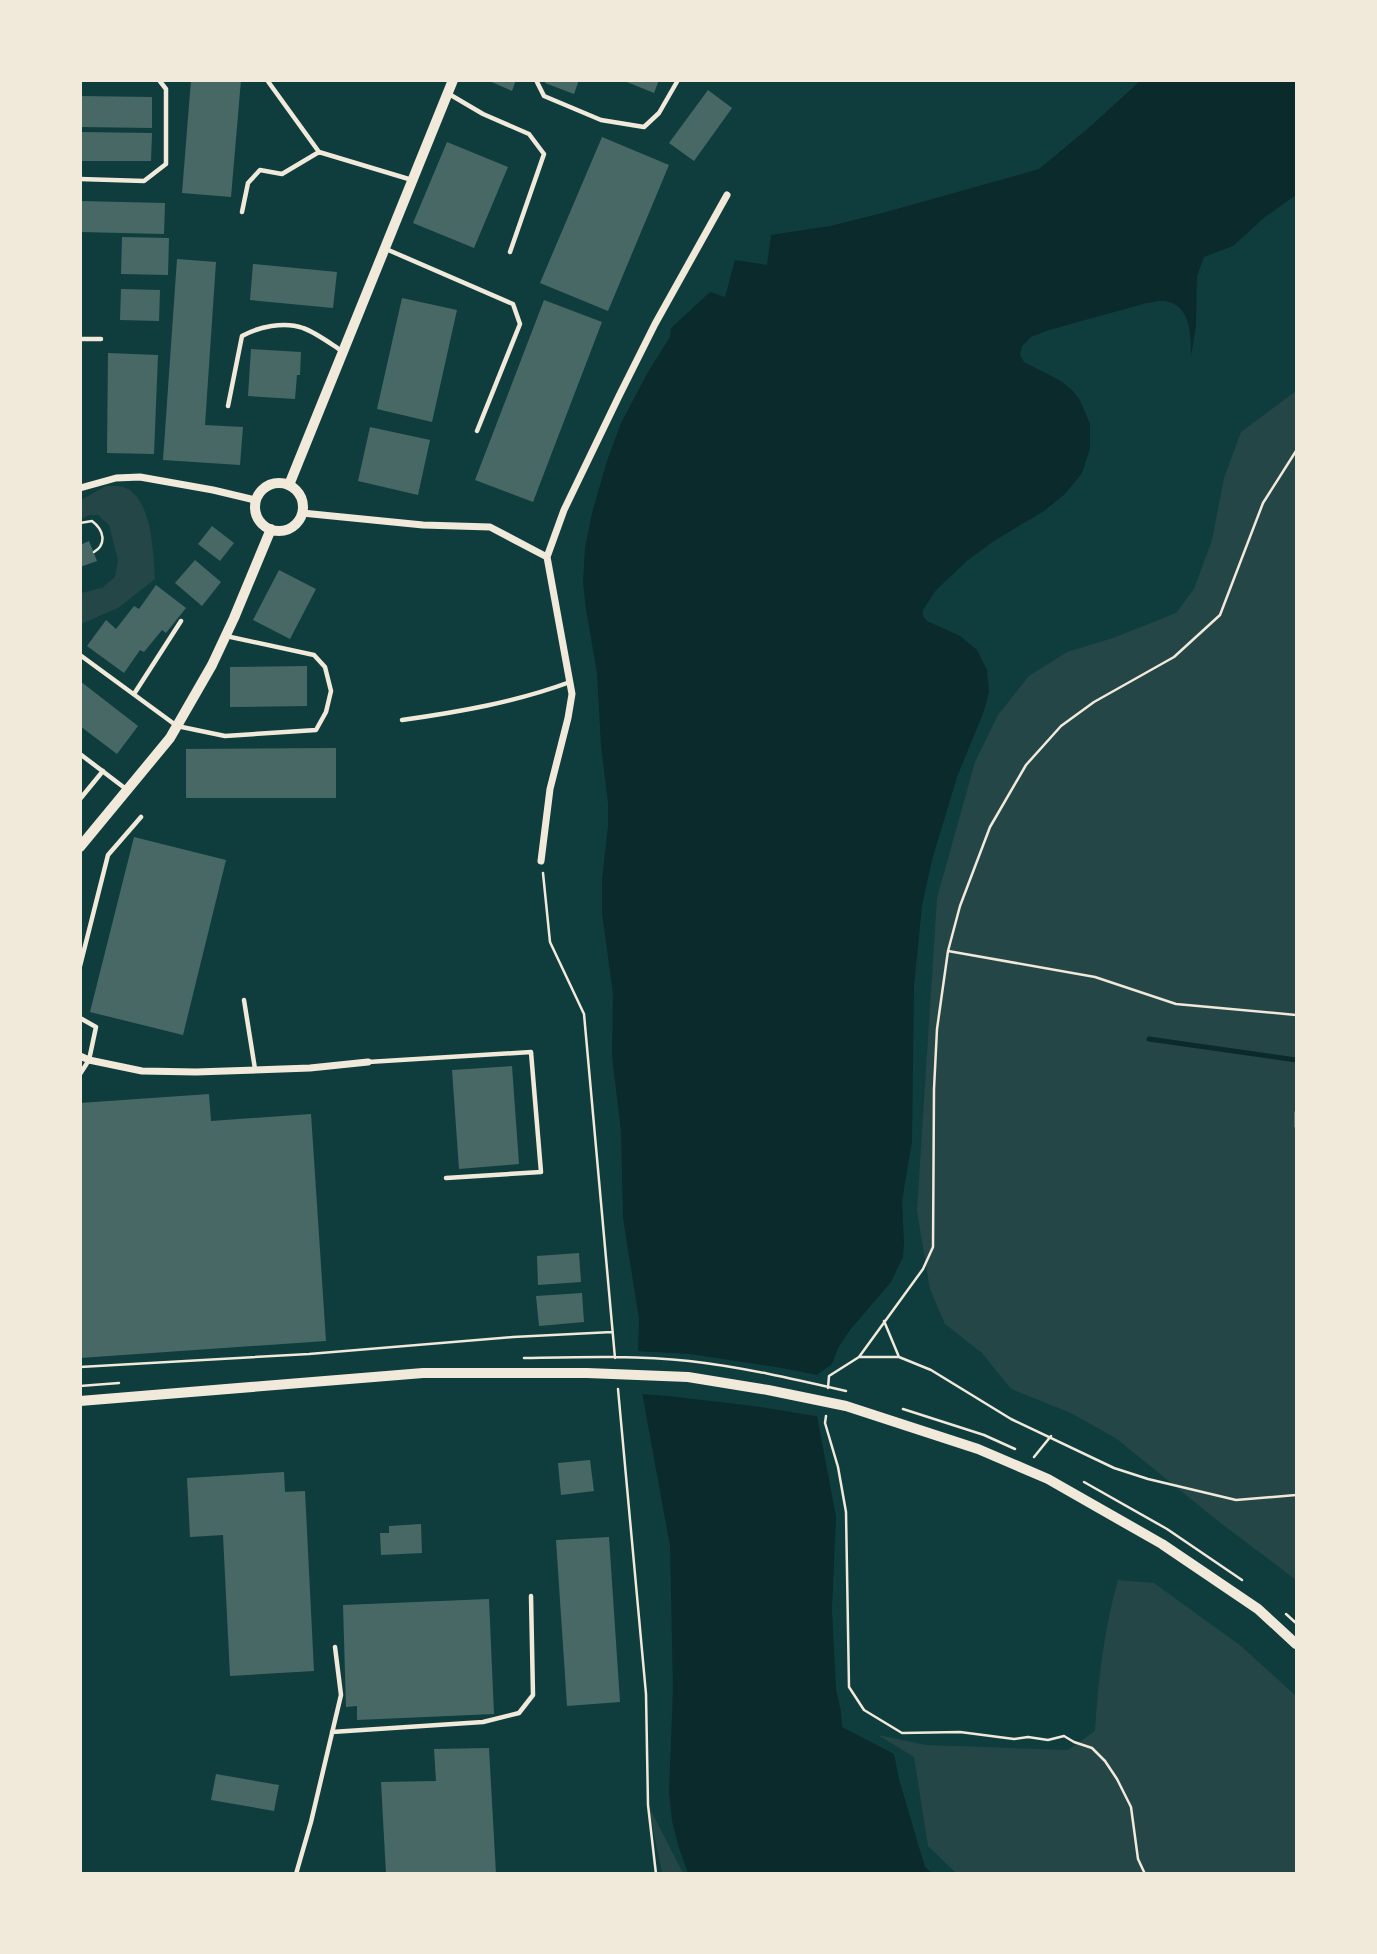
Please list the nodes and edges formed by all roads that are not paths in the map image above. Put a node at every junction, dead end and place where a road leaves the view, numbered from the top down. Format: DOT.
graph roads {
  1 [pos="159,80"];
  2 [pos="267,80"];
  3 [pos="453,80"];
  4 [pos="536,80"];
  5 [pos="678,80"];
  6 [pos="448,93"];
  7 [pos="319,152"];
  8 [pos="80,179"];
  9 [pos="413,181"];
  10 [pos="727,195"];
  11 [pos="242,212"];
  12 [pos="386,249"];
  13 [pos="510,252"];
  14 [pos="80,338"];
  15 [pos="101,339"];
  16 [pos="343,352"];
  17 [pos="228,406"];
  18 [pos="477,431"];
  19 [pos="289,485"];
  20 [pos="80,488"];
  21 [pos="255,500"];
  22 [pos="302,513"];
  23 [pos="271,529"];
  24 [pos="547,557"];
  25 [pos="181,621"];
  26 [pos="226,636"];
  27 [pos="80,655"];
  28 [pos="570,682"];
  29 [pos="134,694"];
  30 [pos="402,720"];
  31 [pos="177,726"];
  32 [pos="80,754"];
  33 [pos="103,771"];
  34 [pos="127,790"];
  35 [pos="80,799"];
  36 [pos="141,817"];
  37 [pos="80,847"];
  38 [pos="541,861"];
  39 [pos="80,966"];
  40 [pos="244,1000"];
  41 [pos="80,1017"];
  42 [pos="85,1058"];
  43 [pos="368,1062"];
  44 [pos="255,1070"];
  45 [pos="80,1074"];
  46 [pos="446,1178"];
  47 [pos="80,1401"];
  48 [pos="531,1596"];
  49 [pos="1297,1644"];
  50 [pos="335,1647"];
  51 [pos="332,1732"];
  52 [pos="296,1874"];
  1 -- 8 [label="lane"];
  2 -- 7 [label="lane"];
  3 -- 6 [label="main road"];
  4 -- 5 [label="lane"];
  6 -- 9 [label="main road"];
  6 -- 13 [label="lane"];
  7 -- 9 [label="lane"];
  7 -- 11 [label="lane"];
  9 -- 12 [label="main road"];
  10 -- 24 [label="street"];
  12 -- 16 [label="main road"];
  12 -- 18 [label="lane"];
  14 -- 15 [label="lane"];
  16 -- 17 [label="lane"];
  16 -- 19 [label="main road"];
  19 -- 21 [label="main road"];
  19 -- 22 [label="main road"];
  20 -- 21 [label="street"];
  21 -- 23 [label="main road"];
  22 -- 23 [label="main road"];
  22 -- 24 [label="street"];
  23 -- 26 [label="main road"];
  24 -- 28 [label="street"];
  25 -- 29 [label="lane"];
  26 -- 31 [label="main road"];
  26 -- 31 [label="lane"];
  27 -- 29 [label="lane"];
  28 -- 30 [label="lane"];
  28 -- 38 [label="street"];
  29 -- 31 [label="lane"];
  31 -- 34 [label="main road"];
  32 -- 33 [label="lane"];
  33 -- 34 [label="lane"];
  33 -- 35 [label="lane"];
  34 -- 37 [label="main road"];
  36 -- 39 [label="lane"];
  40 -- 44 [label="lane"];
  41 -- 42 [label="lane"];
  42 -- 44 [label="street"];
  42 -- 45 [label="lane"];
  43 -- 44 [label="street"];
  43 -- 46 [label="lane"];
  47 -- 49 [label="main road"];
  48 -- 51 [label="lane"];
  50 -- 51 [label="lane"];
  51 -- 52 [label="lane"];
}
